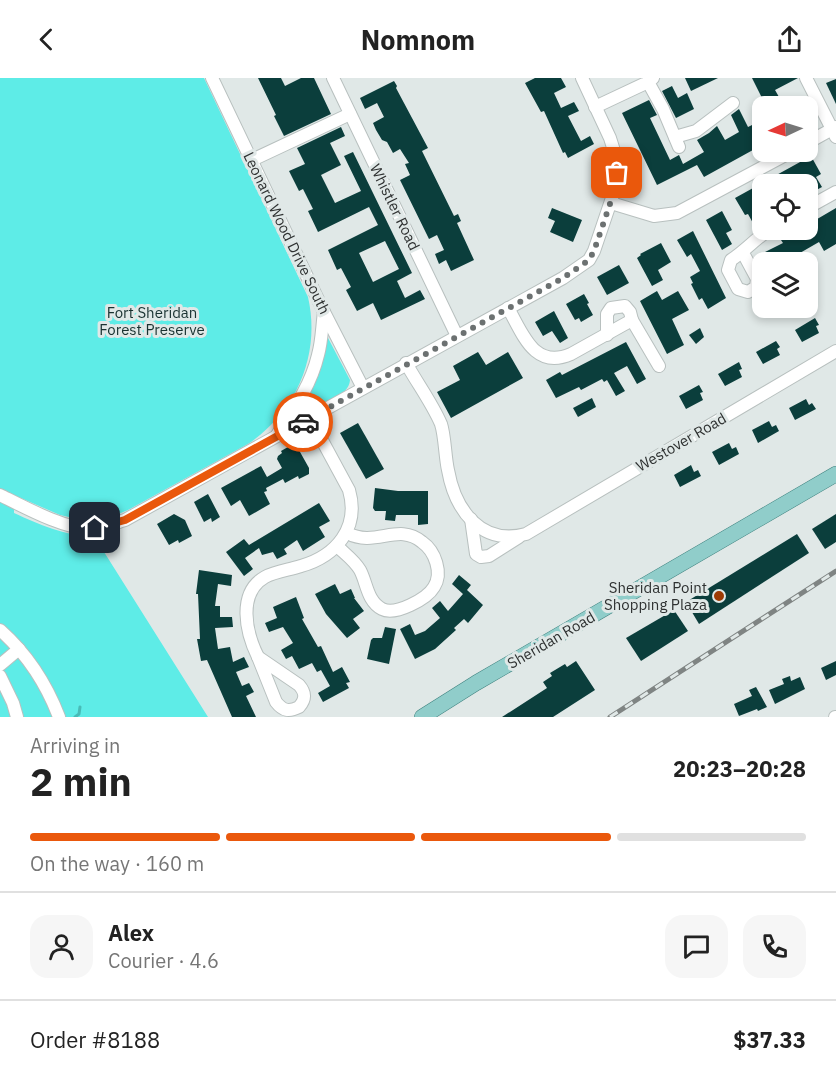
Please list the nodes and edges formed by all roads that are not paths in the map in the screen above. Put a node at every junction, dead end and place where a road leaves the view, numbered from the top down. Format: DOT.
graph roads {
  1 [pos="212,78"];
  2 [pos="333,78"];
  3 [pos="582,78"];
  4 [pos="806,78"];
  5 [pos="650,80"];
  6 [pos="733,103"];
  7 [pos="595,107"];
  8 [pos="350,114"];
  9 [pos="835,131"];
  10 [pos="818,138"];
  11 [pos="252,160"];
  12 [pos="772,162"];
  13 [pos="836,192"];
  14 [pos="818,202"];
  15 [pos="611,203"];
  16 [pos="754,240"];
  17 [pos="743,253"];
  18 [pos="508,308"];
  19 [pos="324,312"];
  20 [pos="632,320"];
  21 [pos="607,335"];
  22 [pos="457,336"];
  23 [pos="836,351"];
  24 [pos="406,363"];
  25 [pos="659,366"];
  26 [pos="363,388"];
  27 [pos="310,418"];
  28 [pos="275,437"];
  29 [pos="836,474"];
  30 [pos="0,495"];
  31 [pos="471,519"];
  32 [pos="347,532"];
  33 [pos="526,534"];
  34 [pos="337,546"];
  35 [pos="0,630"];
  36 [pos="19,649"];
  37 [pos="258,657"];
  38 [pos="0,665"];
  39 [pos="0,676"];
  40 [pos="17,717"];
  41 [pos="59,717"];
  42 [pos="422,717"];
  1 -- 11 [label="street, Leonard Wood Drive South"];
  2 -- 8 [label="street, Whistler Road"];
  3 -- 7 [label="street"];
  4 -- 9 [label="street"];
  5 -- 6 [label="street"];
  5 -- 7 [label="street"];
  7 -- 15 [label="street"];
  8 -- 11 [label="street"];
  8 -- 22 [label="street, Whistler Road"];
  9 -- 10 [label="street"];
  11 -- 19 [label="street, Leonard Wood Drive South"];
  12 -- 15 [label="street"];
  13 -- 14 [label="street"];
  15 -- 18 [label="street"];
  16 -- 17 [label="street"];
  18 -- 21 [label="street"];
  18 -- 22 [label="street"];
  19 -- 26 [label="street, Leonard Wood Drive South"];
  19 -- 28 [label="street"];
  20 -- 21 [label="street"];
  20 -- 21 [label="street"];
  20 -- 25 [label="street"];
  22 -- 24 [label="street"];
  23 -- 33 [label="street, Westover Road"];
  24 -- 26 [label="street"];
  24 -- 31 [label="street, Westover Road"];
  26 -- 27 [label="street"];
  27 -- 28 [label="street"];
  27 -- 32 [label="street"];
  28 -- 30 [label="street"];
  29 -- 42 [label="main road, Sheridan Road"];
  31 -- 33 [label="street, Westover Road"];
  31 -- 33 [label="street, Westover Road"];
  32 -- 34 [label="street"];
  32 -- 34 [label="street"];
  34 -- 37 [label="street"];
  35 -- 36 [label="street"];
  36 -- 38 [label="street"];
  36 -- 41 [label="street"];
  37 -- 37 [label="street"];
  39 -- 40 [label="street"];
}
